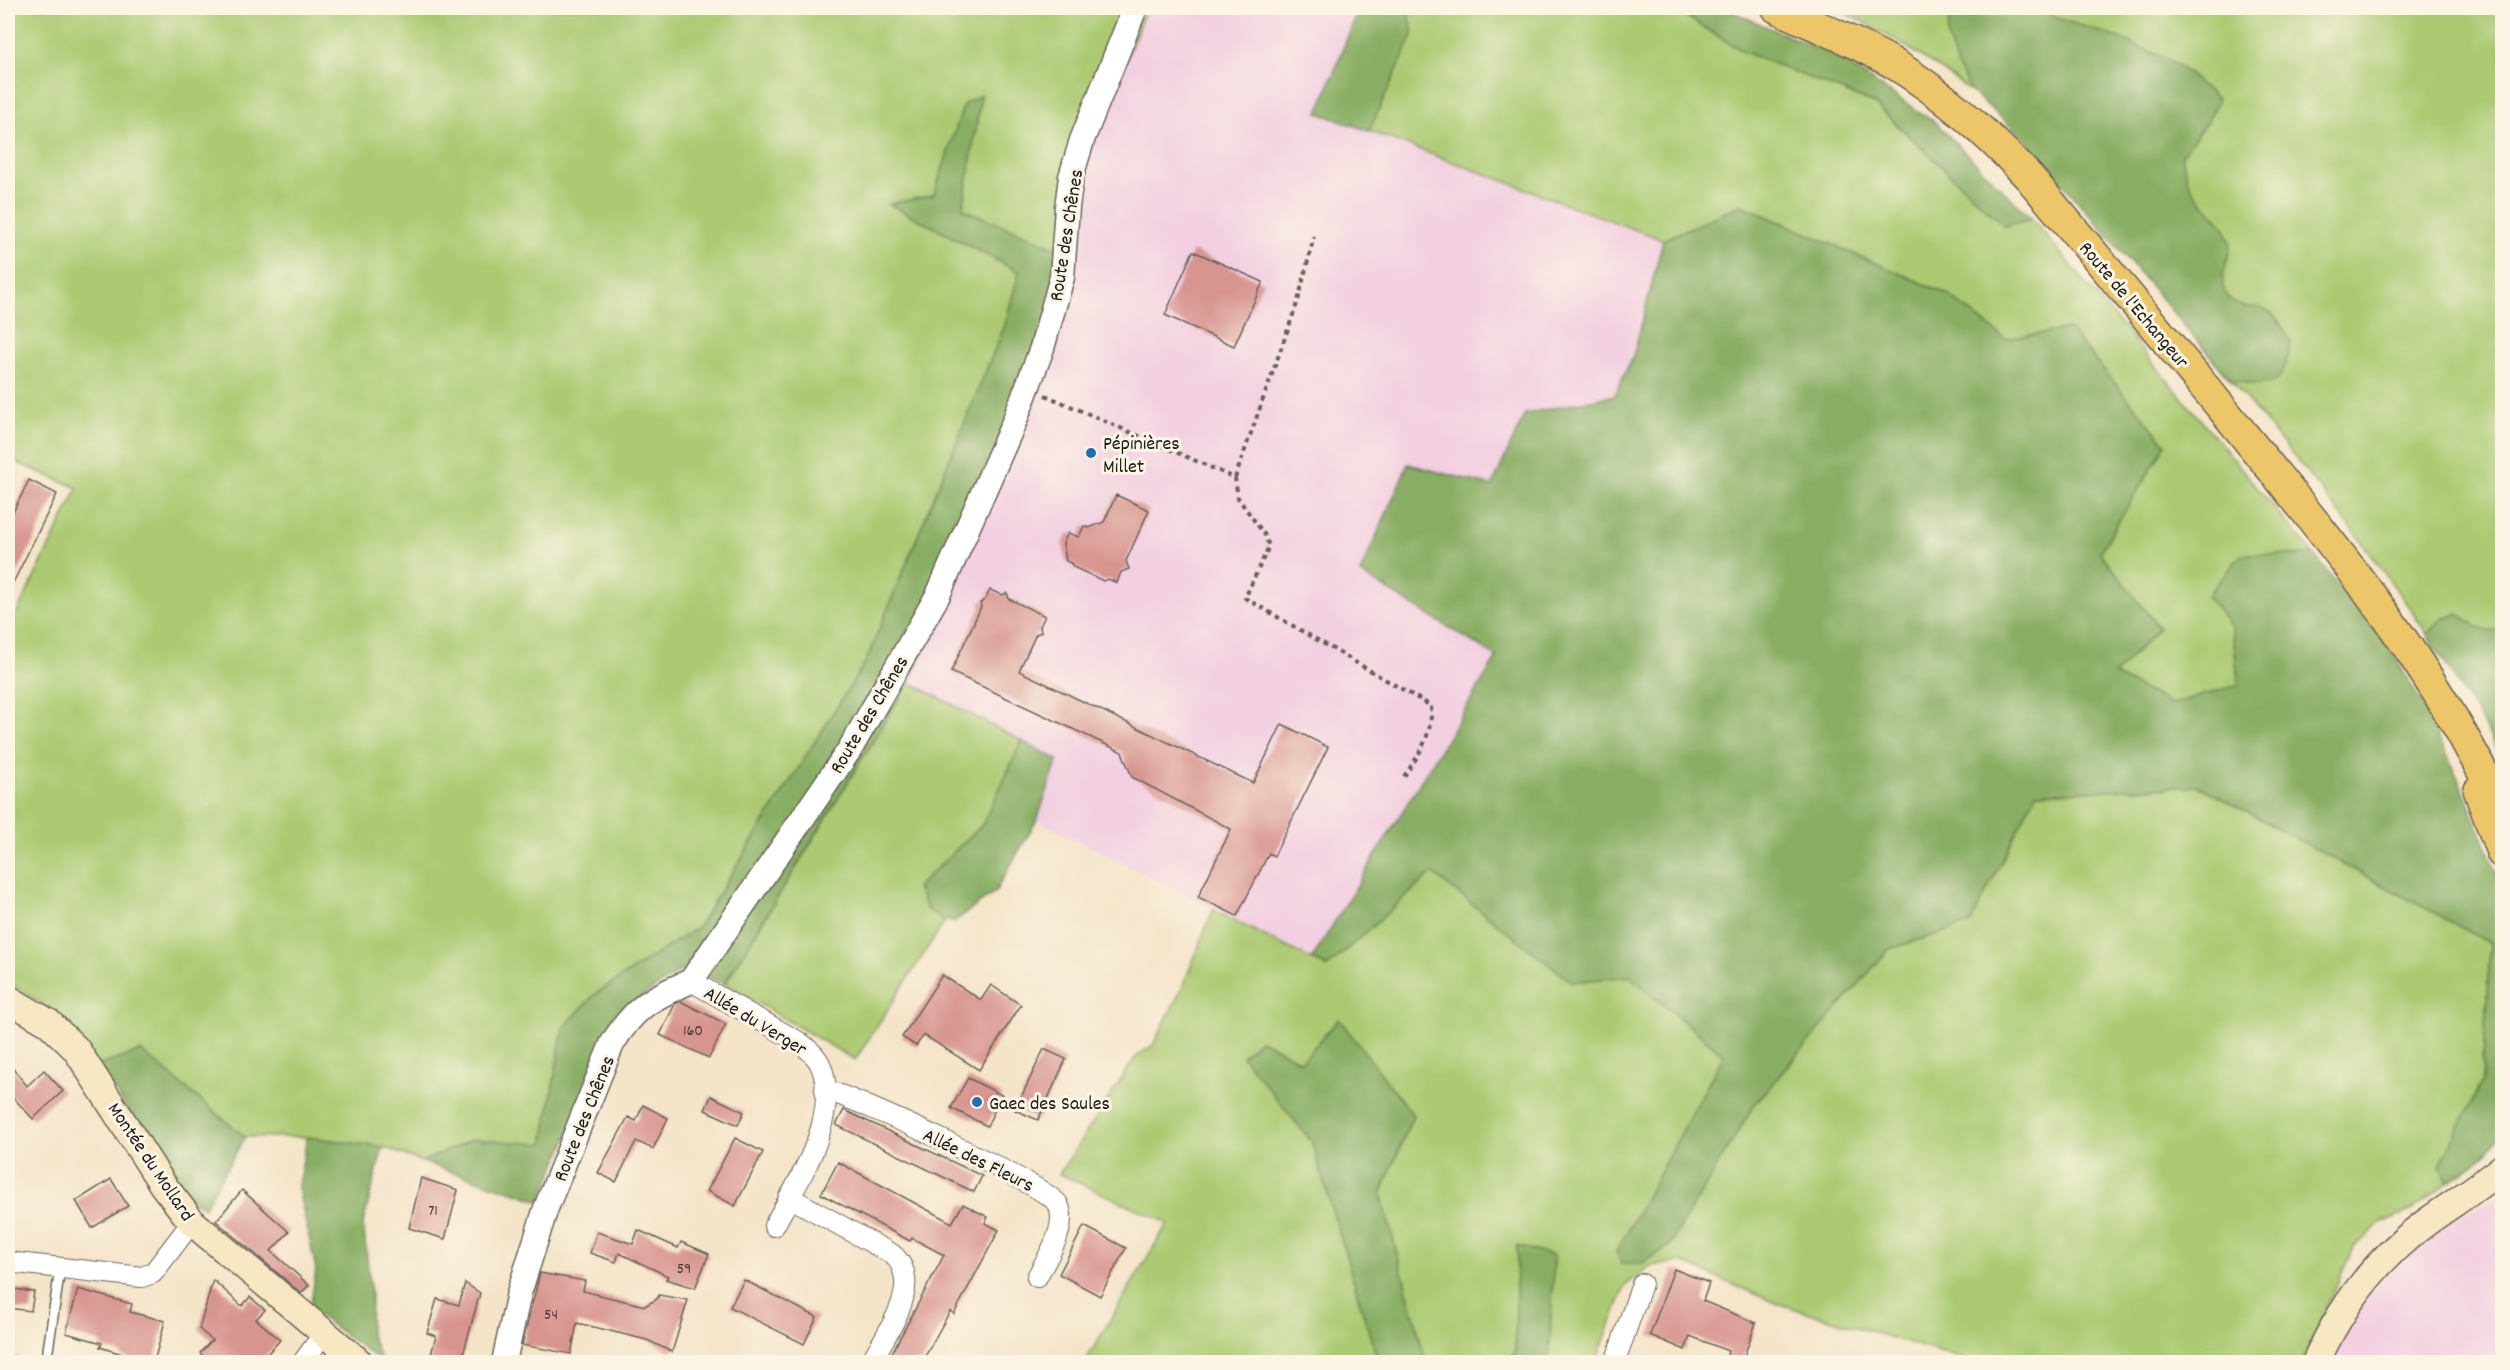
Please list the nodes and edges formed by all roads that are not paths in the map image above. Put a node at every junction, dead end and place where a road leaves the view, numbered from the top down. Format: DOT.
graph roads {
  1 [pos="1135,8"];
  2 [pos="1777,8"];
  3 [pos="2428,676"];
  4 [pos="2502,811"];
  5 [pos="2502,853"];
  6 [pos="691,981"];
  7 [pos="8,999"];
  8 [pos="825,1090"];
  9 [pos="2502,1168"];
  10 [pos="2490,1186"];
  11 [pos="789,1197"];
  12 [pos="192,1222"];
  13 [pos="774,1226"];
  14 [pos="8,1262"];
  15 [pos="60,1269"];
  16 [pos="1037,1277"];
  17 [pos="1642,1284"];
  18 [pos="324,1333"];
  19 [pos="48,1350"];
  20 [pos="303,1362"];
  21 [pos="359,1362"];
  22 [pos="504,1362"];
  23 [pos="871,1362"];
  24 [pos="1615,1362"];
  25 [pos="2316,1362"];
  1 -- 6 [label="street, Route des Chênes"];
  2 -- 3 [label="main road, Route de l'Echangeur"];
  3 -- 4 [label="main road, Route de l'Echangeur"];
  3 -- 5 [label="main road, Route de l'Echangeur"];
  6 -- 8 [label="street, Allée du Verger"];
  6 -- 22 [label="street, Route des Chênes"];
  7 -- 12 [label="main road, Montée du Mollard"];
  8 -- 11 [label="street, Allée du Verger"];
  8 -- 16 [label="street, Allée des Fleurs"];
  9 -- 10 [label="main road"];
  10 -- 25 [label="main road"];
  11 -- 13 [label="street, Allée du Verger"];
  11 -- 23 [label="street"];
  12 -- 15 [label="street"];
  12 -- 18 [label="main road, Montée du Mollard"];
  14 -- 15 [label="street"];
  15 -- 19 [label="lane"];
  17 -- 24 [label="street"];
  18 -- 20 [label="street"];
  18 -- 21 [label="main road, Montée du Mollard"];
}
